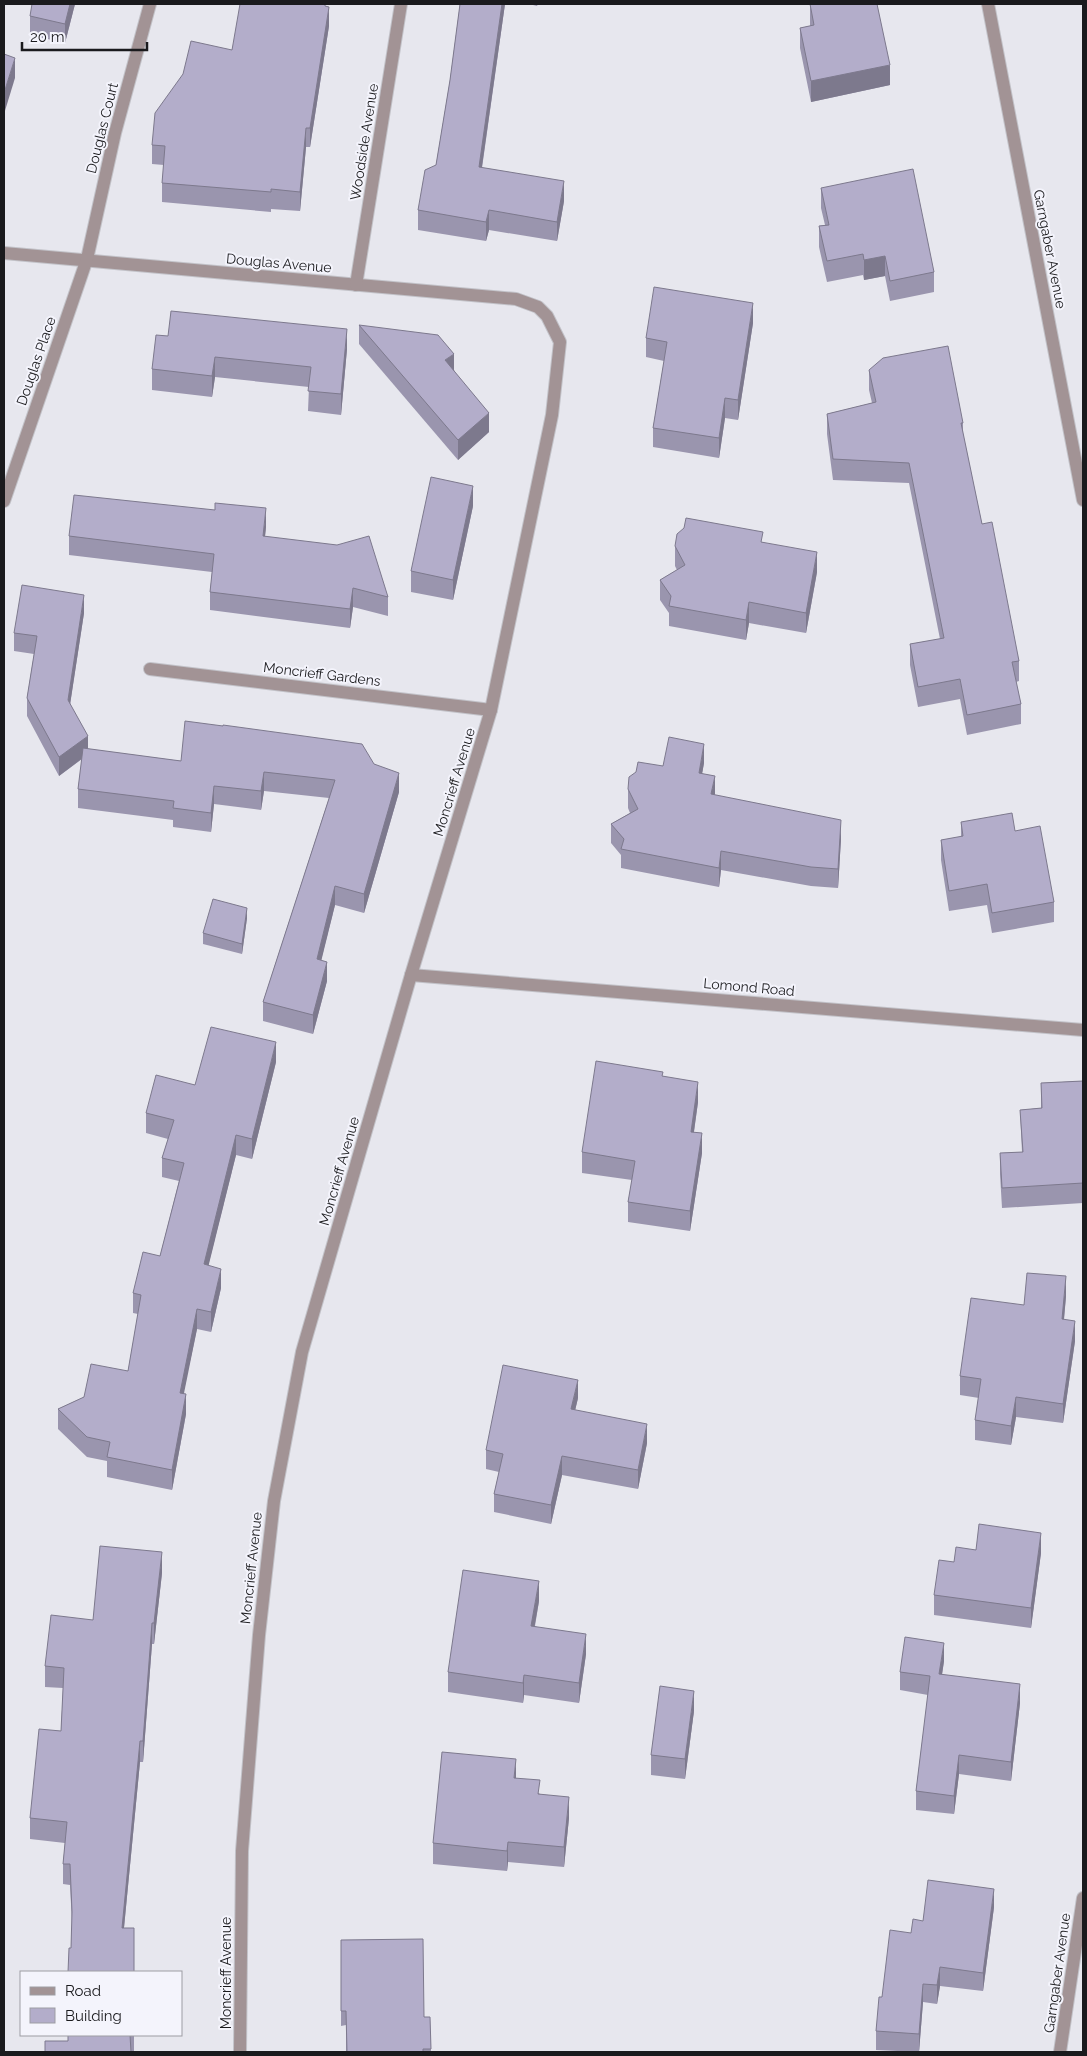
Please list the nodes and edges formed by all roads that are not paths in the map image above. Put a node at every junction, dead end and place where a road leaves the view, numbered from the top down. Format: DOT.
graph roads {
  1 [pos="150,4"];
  2 [pos="401,4"];
  3 [pos="988,4"];
  4 [pos="4,253"];
  5 [pos="87,259"];
  6 [pos="356,285"];
  7 [pos="548,316"];
  8 [pos="1083,500"];
  9 [pos="4,501"];
  10 [pos="150,669"];
  11 [pos="491,710"];
  12 [pos="411,975"];
  13 [pos="1083,1030"];
  14 [pos="1083,1898"];
  15 [pos="240,2052"];
  16 [pos="1060,2052"];
  1 -- 5 [label="street, Douglas Court"];
  2 -- 6 [label="street, Woodside Avenue"];
  3 -- 8 [label="street, Garngaber Avenue"];
  4 -- 5 [label="street, Douglas Avenue"];
  5 -- 6 [label="street, Douglas Avenue"];
  5 -- 9 [label="street, Douglas Place"];
  6 -- 7 [label="street, Douglas Avenue"];
  7 -- 11 [label="street, Moncrieff Avenue"];
  10 -- 11 [label="street, Moncrieff Gardens"];
  11 -- 12 [label="street, Moncrieff Avenue"];
  12 -- 13 [label="street, Lomond Road"];
  12 -- 15 [label="street, Moncrieff Avenue"];
  14 -- 16 [label="street, Garngaber Avenue"];
}
